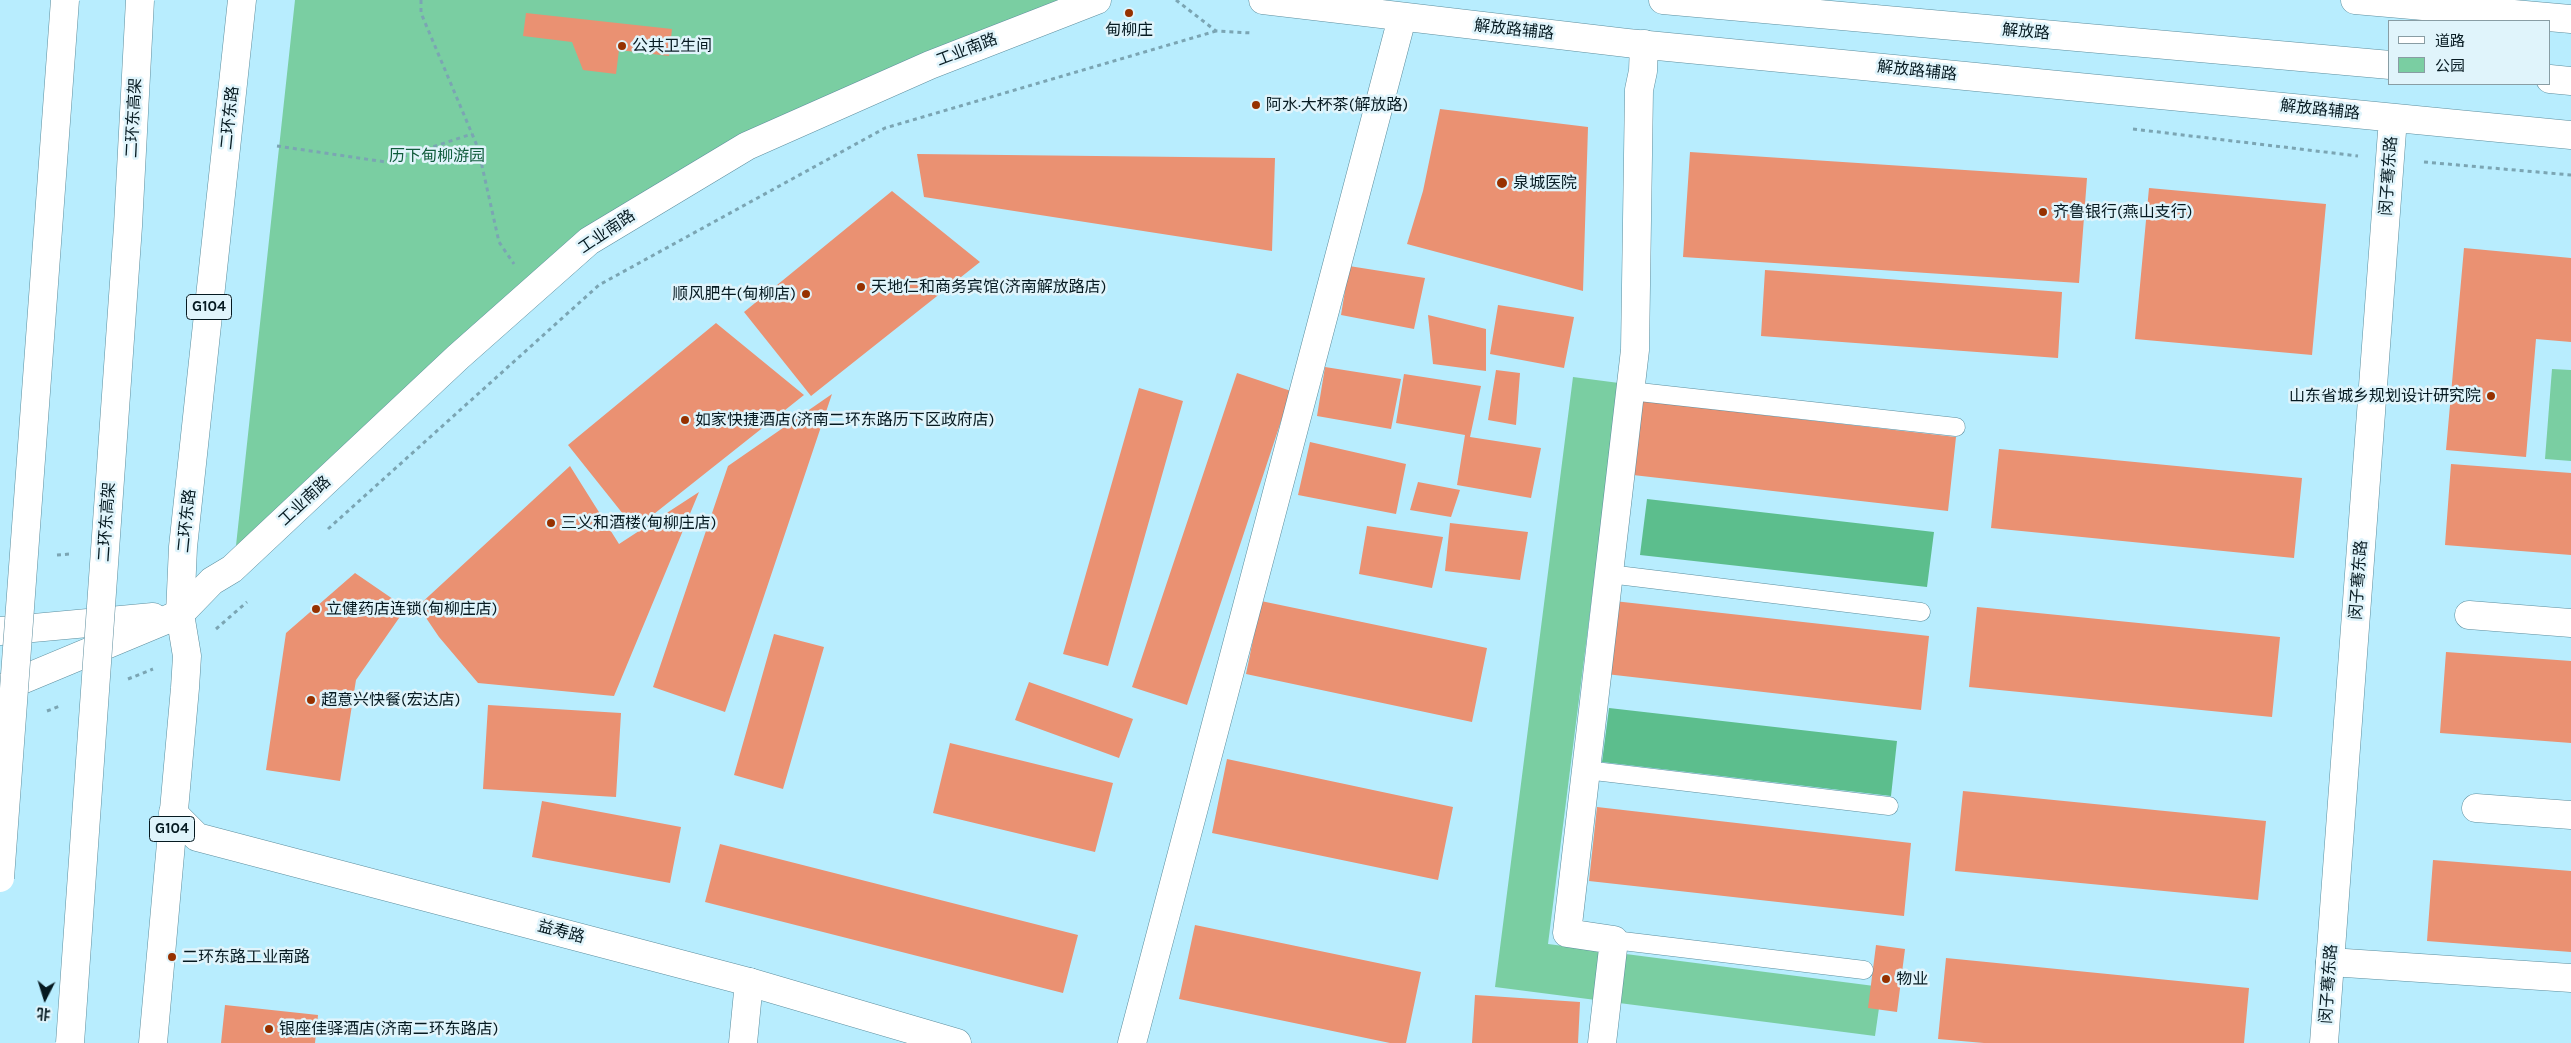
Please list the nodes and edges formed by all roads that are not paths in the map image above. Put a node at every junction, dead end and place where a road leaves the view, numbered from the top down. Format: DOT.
graph roads {
  1 [pos="65,0"];
  2 [pos="140,0"];
  3 [pos="242,0"];
  4 [pos="1097,0"];
  5 [pos="1263,0"];
  6 [pos="1663,0"];
  7 [pos="2355,0"];
  8 [pos="2536,0"];
  9 [pos="2490,12"];
  10 [pos="1402,18"];
  11 [pos="2571,19"];
  12 [pos="1644,44"];
  13 [pos="2388,65"];
  14 [pos="2551,79"];
  15 [pos="2571,81"];
  16 [pos="2393,118"];
  17 [pos="2571,135"];
  18 [pos="1630,391"];
  19 [pos="1956,427"];
  20 [pos="1609,574"];
  21 [pos="1921,612"];
  22 [pos="180,614"];
  23 [pos="2468,615"];
  24 [pos="2571,623"];
  25 [pos="0,631"];
  26 [pos="0,689"];
  27 [pos="1586,770"];
  28 [pos="1889,806"];
  29 [pos="2476,808"];
  30 [pos="173,813"];
  31 [pos="2571,815"];
  32 [pos="0,878"];
  33 [pos="1614,940"];
  34 [pos="2330,962"];
  35 [pos="1864,970"];
  36 [pos="2571,978"];
  37 [pos="749,982"];
  38 [pos="70,1043"];
  39 [pos="153,1043"];
  40 [pos="743,1043"];
  41 [pos="957,1043"];
  42 [pos="1132,1043"];
  43 [pos="1602,1043"];
  44 [pos="2324,1043"];
  1 -- 32 [label="main road, bridge"];
  2 -- 38 [label="main road, 二环东高架, bridge"];
  3 -- 22 [label="main road, 二环东路 / G104"];
  4 -- 22 [label="main road, 工业南路"];
  5 -- 10 [label="main road, 解放路辅路"];
  6 -- 13 [label="main road, 解放路"];
  7 -- 9 [label="main road"];
  8 -- 9 [label="main road"];
  9 -- 11 [label="main road"];
  10 -- 12 [label="main road, 解放路辅路"];
  10 -- 42 [label="main road"];
  12 -- 16 [label="main road, 解放路辅路"];
  12 -- 18 [label="main road"];
  14 -- 15 [label="main road"];
  16 -- 17 [label="main road, 解放路辅路"];
  16 -- 34 [label="main road, 闵子骞东路"];
  18 -- 19 [label="lane"];
  18 -- 20 [label="main road"];
  20 -- 21 [label="lane"];
  20 -- 27 [label="main road"];
  22 -- 25 [label="main road"];
  22 -- 26 [label="main road, 工业南路"];
  22 -- 30 [label="main road, 二环东路 / G104"];
  23 -- 24 [label="main road"];
  27 -- 28 [label="lane"];
  27 -- 33 [label="main road"];
  29 -- 31 [label="main road"];
  30 -- 37 [label="main road, 益寿路"];
  30 -- 39 [label="main road, 二环东路 / G104"];
  33 -- 35 [label="lane"];
  33 -- 43 [label="main road"];
  34 -- 36 [label="main road"];
  34 -- 44 [label="main road, 闵子骞东路"];
  37 -- 40 [label="main road"];
  37 -- 41 [label="main road, 益寿路"];
}
